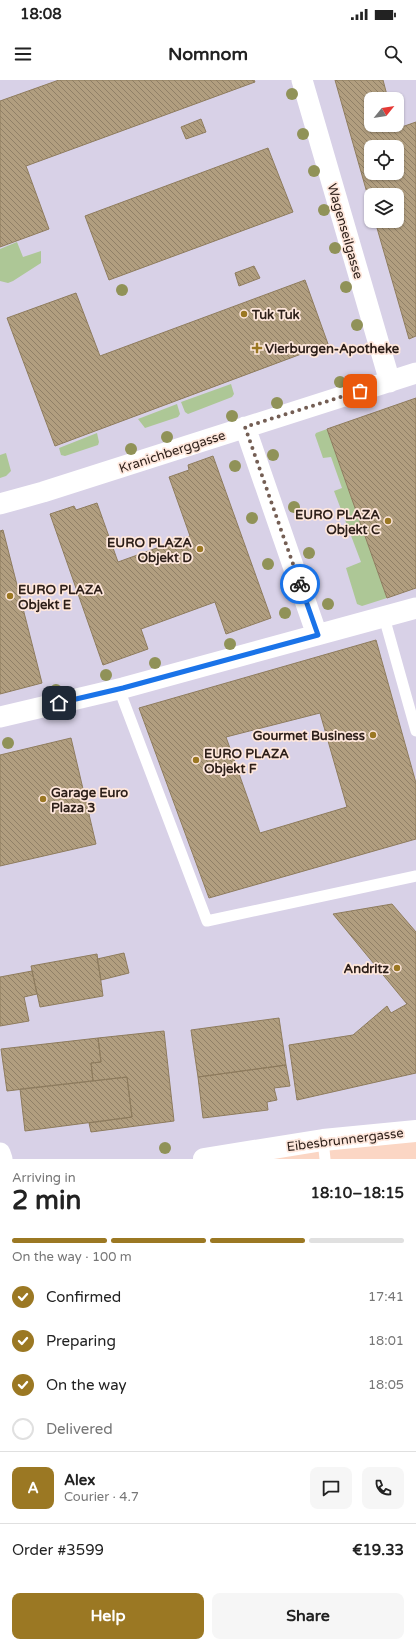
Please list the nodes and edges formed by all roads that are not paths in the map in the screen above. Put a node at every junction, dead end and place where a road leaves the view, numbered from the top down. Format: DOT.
graph roads {
  1 [pos="302,80"];
  2 [pos="416,373"];
  3 [pos="390,382"];
  4 [pos="245,427"];
  5 [pos="0,504"];
  6 [pos="416,608"];
  7 [pos="384,617"];
  8 [pos="318,635"];
  9 [pos="119,689"];
  10 [pos="0,717"];
  11 [pos="416,731"];
  12 [pos="416,876"];
  13 [pos="416,1131"];
  14 [pos="324,1150"];
  15 [pos="0,1153"];
  16 [pos="2,1159"];
  17 [pos="204,1159"];
  1 -- 3 [label="street, Wagenseilgasse"];
  2 -- 3 [label="street, Kranichberggasse"];
  3 -- 4 [label="street, Kranichberggasse"];
  4 -- 5 [label="street, Kranichberggasse"];
  4 -- 8 [label="street"];
  6 -- 7 [label="street"];
  7 -- 8 [label="street"];
  7 -- 11 [label="lane"];
  8 -- 9 [label="street"];
  9 -- 10 [label="street"];
  9 -- 12 [label="lane"];
  13 -- 14 [label="street, Eibesbrunnergasse"];
  14 -- 17 [label="street, Eibesbrunnergasse"];
  15 -- 16 [label="street"];
}
